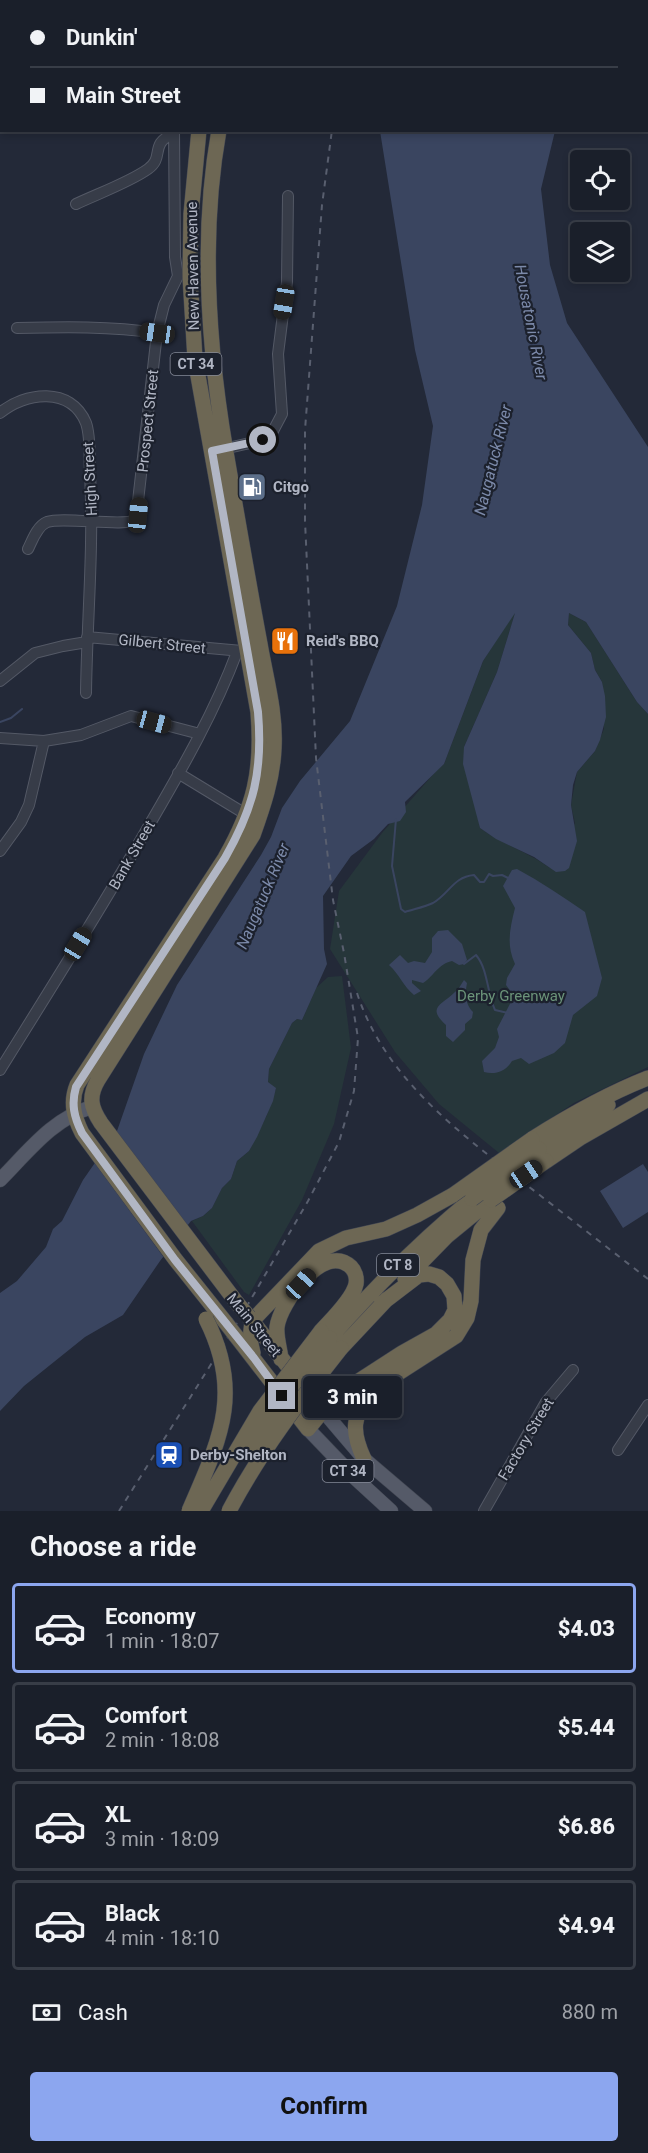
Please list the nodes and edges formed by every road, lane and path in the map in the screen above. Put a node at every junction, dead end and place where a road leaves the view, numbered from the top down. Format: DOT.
graph roads {
  1 [pos="174,132"];
  2 [pos="199,132"];
  3 [pos="219,132"];
  4 [pos="288,196"];
  5 [pos="76,204"];
  6 [pos="184,276"];
  7 [pos="209,276"];
  8 [pos="17,328"];
  9 [pos="157,333"];
  10 [pos="0,413"];
  11 [pos="219,450"];
  12 [pos="93,520"];
  13 [pos="28,549"];
  14 [pos="87,639"];
  15 [pos="248,650"];
  16 [pos="0,681"];
  17 [pos="86,693"];
  18 [pos="200,734"];
  19 [pos="0,738"];
  20 [pos="44,741"];
  21 [pos="178,773"];
  22 [pos="247,814"];
  23 [pos="0,851"];
  24 [pos="221,876"];
  25 [pos="147,989"];
  26 [pos="0,1070"];
  27 [pos="648,1078"];
  28 [pos="648,1084"];
  29 [pos="648,1099"];
  30 [pos="92,1107"];
  31 [pos="74,1113"];
  32 [pos="539,1150"];
  33 [pos="0,1180"];
  34 [pos="495,1204"];
  35 [pos="187,1275"];
  36 [pos="381,1304"];
  37 [pos="250,1319"];
  38 [pos="330,1339"];
  39 [pos="254,1358"];
  40 [pos="281,1359"];
  41 [pos="573,1370"];
  42 [pos="380,1383"];
  43 [pos="648,1405"];
  44 [pos="324,1412"];
  45 [pos="308,1429"];
  46 [pos="618,1450"];
  47 [pos="364,1459"];
  48 [pos="189,1511"];
  49 [pos="201,1511"];
  50 [pos="212,1511"];
  51 [pos="229,1511"];
  52 [pos="391,1511"];
  53 [pos="425,1511"];
  54 [pos="484,1511"];
  1 -- 5 [label="street"];
  1 -- 6 [label="street"];
  2 -- 6 [label="highway, New Haven Avenue / CT 34"];
  3 -- 7 [label="highway, New Haven Avenue / CT 34"];
  4 -- 11 [label="street"];
  6 -- 7 [label="street"];
  6 -- 9 [label="street, Prospect Street"];
  6 -- 11 [label="highway, New Haven Avenue / CT 34"];
  7 -- 11 [label="highway, New Haven Avenue / CT 34"];
  8 -- 9 [label="street"];
  9 -- 12 [label="street, Prospect Street"];
  10 -- 12 [label="street, High Street"];
  11 -- 15 [label="highway, New Haven Avenue / CT 34"];
  12 -- 13 [label="street, Prospect Street"];
  12 -- 14 [label="street, High Street"];
  14 -- 15 [label="street, Gilbert Street"];
  14 -- 16 [label="street, Gilbert Street"];
  14 -- 17 [label="street, High Street"];
  15 -- 18 [label="street, Bank Street"];
  15 -- 22 [label="highway, CT 34"];
  15 -- 24 [label="highway, CT 34"];
  18 -- 20 [label="street"];
  18 -- 21 [label="street, Bank Street"];
  19 -- 20 [label="street"];
  20 -- 23 [label="street"];
  21 -- 22 [label="street"];
  21 -- 26 [label="street, Bank Street"];
  22 -- 24 [label="highway, CT 34"];
  24 -- 25 [label="highway, CT 34"];
  25 -- 30 [label="highway, CT 34"];
  25 -- 31 [label="highway, CT 34"];
  27 -- 32 [label="highway"];
  28 -- 32 [label="highway, CT 8"];
  29 -- 32 [label="highway, CT 8"];
  30 -- 31 [label="main road"];
  30 -- 37 [label="highway, Main Street / CT 34, bridge"];
  31 -- 33 [label="main road"];
  31 -- 35 [label="highway, Main Street / CT 34"];
  32 -- 34 [label="highway, bridge"];
  32 -- 37 [label="highway, bridge"];
  32 -- 38 [label="highway, CT 8, bridge"];
  34 -- 36 [label="highway, CT 8"];
  34 -- 42 [label="highway"];
  35 -- 39 [label="highway, Main Street / CT 34, bridge"];
  35 -- 48 [label="highway, bridge"];
  36 -- 38 [label="highway, CT 8"];
  36 -- 44 [label="highway"];
  37 -- 39 [label="highway"];
  37 -- 40 [label="highway, Main Street / CT 34"];
  38 -- 40 [label="highway"];
  38 -- 49 [label="highway, bridge"];
  38 -- 50 [label="highway, CT 8, bridge"];
  38 -- 51 [label="highway, CT 8, bridge"];
  39 -- 45 [label="highway, Main Street / CT 34"];
  40 -- 44 [label="highway, Main Street / CT 34"];
  41 -- 54 [label="street, Factory Street"];
  42 -- 44 [label="highway"];
  42 -- 47 [label="highway"];
  43 -- 46 [label="street"];
  44 -- 45 [label="highway"];
  44 -- 47 [label="main road, Main Street / CT 34"];
  45 -- 52 [label="main road, Main Street / CT 34"];
  47 -- 53 [label="main road, Main Street / CT 34"];
}
